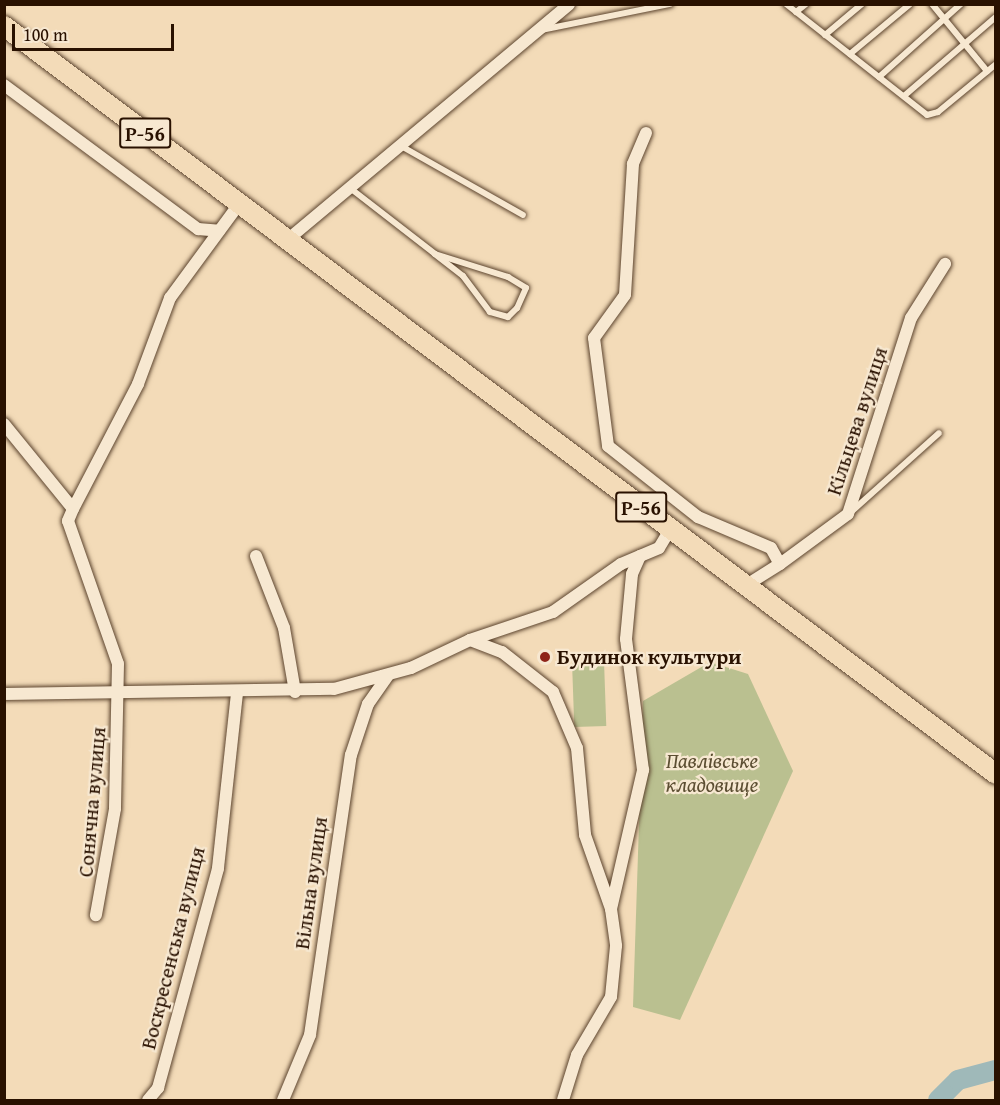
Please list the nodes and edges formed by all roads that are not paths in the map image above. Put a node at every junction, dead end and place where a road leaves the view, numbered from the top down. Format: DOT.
graph roads {
  1 [pos="569,4"];
  2 [pos="670,4"];
  3 [pos="786,4"];
  4 [pos="806,4"];
  5 [pos="862,4"];
  6 [pos="910,4"];
  7 [pos="932,4"];
  8 [pos="961,4"];
  9 [pos="796,12"];
  10 [pos="996,17"];
  11 [pos="944,20"];
  12 [pos="4,26"];
  13 [pos="537,31"];
  14 [pos="825,35"];
  15 [pos="964,44"];
  16 [pos="850,54"];
  17 [pos="996,64"];
  18 [pos="987,71"];
  19 [pos="879,77"];
  20 [pos="4,85"];
  21 [pos="904,96"];
  22 [pos="646,133"];
  23 [pos="400,145"];
  24 [pos="350,187"];
  25 [pos="238,204"];
  26 [pos="523,215"];
  27 [pos="219,231"];
  28 [pos="286,241"];
  29 [pos="435,255"];
  30 [pos="945,264"];
  31 [pos="4,424"];
  32 [pos="939,433"];
  33 [pos="73,509"];
  34 [pos="848,514"];
  35 [pos="670,530"];
  36 [pos="256,556"];
  37 [pos="640,556"];
  38 [pos="780,564"];
  39 [pos="746,586"];
  40 [pos="470,640"];
  41 [pos="388,675"];
  42 [pos="295,692"];
  43 [pos="121,693"];
  44 [pos="4,694"];
  45 [pos="237,694"];
  46 [pos="996,774"];
  47 [pos="612,909"];
  48 [pos="96,915"];
  49 [pos="148,1101"];
  50 [pos="283,1101"];
  51 [pos="563,1101"];
  1 -- 13 [label="street"];
  2 -- 13 [label="lane"];
  3 -- 9 [label="lane"];
  4 -- 9 [label="lane"];
  5 -- 14 [label="lane"];
  6 -- 16 [label="lane"];
  7 -- 11 [label="lane"];
  8 -- 11 [label="lane"];
  9 -- 14 [label="lane"];
  10 -- 15 [label="lane"];
  11 -- 15 [label="lane"];
  11 -- 19 [label="lane"];
  12 -- 25 [label="main road, Р-56"];
  13 -- 23 [label="street"];
  14 -- 16 [label="lane"];
  15 -- 18 [label="lane"];
  15 -- 21 [label="lane"];
  16 -- 19 [label="lane"];
  17 -- 18 [label="lane"];
  18 -- 21 [label="lane"];
  19 -- 21 [label="lane"];
  20 -- 27 [label="street"];
  22 -- 38 [label="street"];
  23 -- 24 [label="street"];
  23 -- 26 [label="lane"];
  24 -- 28 [label="street"];
  24 -- 29 [label="lane"];
  25 -- 27 [label="street"];
  25 -- 28 [label="main road, Р-56"];
  27 -- 33 [label="street"];
  28 -- 35 [label="main road, Р-56"];
  29 -- 29 [label="lane"];
  30 -- 34 [label="street, Кільцева вулиця"];
  31 -- 33 [label="street"];
  32 -- 34 [label="lane"];
  33 -- 43 [label="street, Сонячна вулиця"];
  34 -- 38 [label="street, Кільцева вулиця"];
  35 -- 37 [label="street"];
  35 -- 39 [label="main road, Р-56"];
  36 -- 42 [label="street"];
  37 -- 40 [label="street"];
  37 -- 47 [label="street"];
  38 -- 39 [label="street, Кільцева вулиця"];
  39 -- 46 [label="main road, Р-56"];
  40 -- 41 [label="street"];
  40 -- 47 [label="street"];
  41 -- 42 [label="street"];
  41 -- 50 [label="street, Вільна вулиця"];
  42 -- 45 [label="street"];
  43 -- 44 [label="street"];
  43 -- 45 [label="street"];
  43 -- 48 [label="street, Сонячна вулиця"];
  45 -- 49 [label="street, Воскресенська вулиця"];
  47 -- 51 [label="street"];
}
